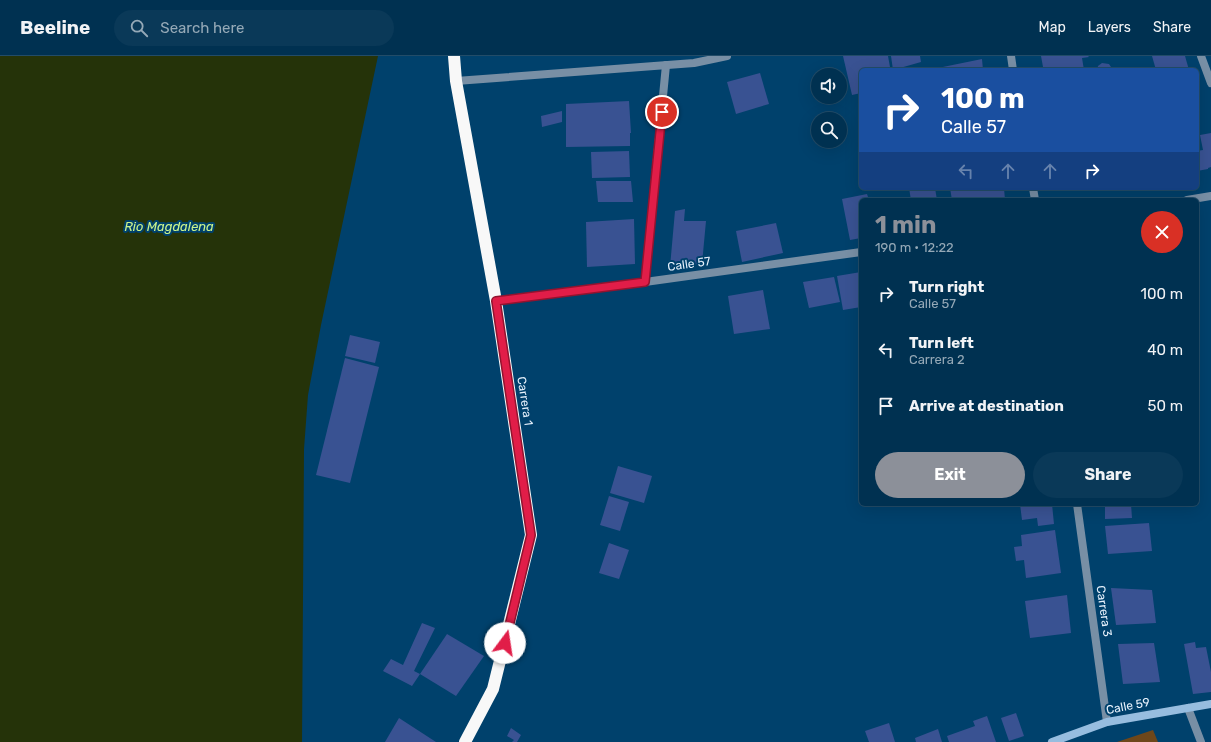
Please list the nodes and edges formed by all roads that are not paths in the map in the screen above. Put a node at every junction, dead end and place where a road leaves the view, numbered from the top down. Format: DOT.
graph roads {
  1 [pos="454,56"];
  2 [pos="726,56"];
  3 [pos="1011,56"];
  4 [pos="1200,56"];
  5 [pos="694,60"];
  6 [pos="666,65"];
  7 [pos="1013,68"];
  8 [pos="456,81"];
  9 [pos="1211,83"];
  10 [pos="1211,196"];
  11 [pos="1199,198"];
  12 [pos="859,252"];
  13 [pos="645,282"];
  14 [pos="496,301"];
  15 [pos="1077,506"];
  16 [pos="1211,704"];
  17 [pos="1188,708"];
  18 [pos="1106,722"];
  19 [pos="465,742"];
  20 [pos="1052,742"];
  21 [pos="1201,742"];
  1 -- 8 [label="highway, Carrera 1"];
  2 -- 5 [label="street"];
  3 -- 7 [label="street"];
  4 -- 9 [label="street"];
  5 -- 6 [label="street"];
  6 -- 8 [label="street"];
  6 -- 13 [label="street"];
  8 -- 14 [label="highway, Carrera 1"];
  10 -- 11 [label="street"];
  12 -- 13 [label="street, Calle 57"];
  13 -- 14 [label="street, Calle 57"];
  14 -- 19 [label="highway, Carrera 1"];
  15 -- 18 [label="street, Carrera 3"];
  16 -- 17 [label="street, Calle 59"];
  17 -- 18 [label="street, Calle 59"];
  17 -- 21 [label="street"];
  18 -- 20 [label="street, Calle 59"];
}
